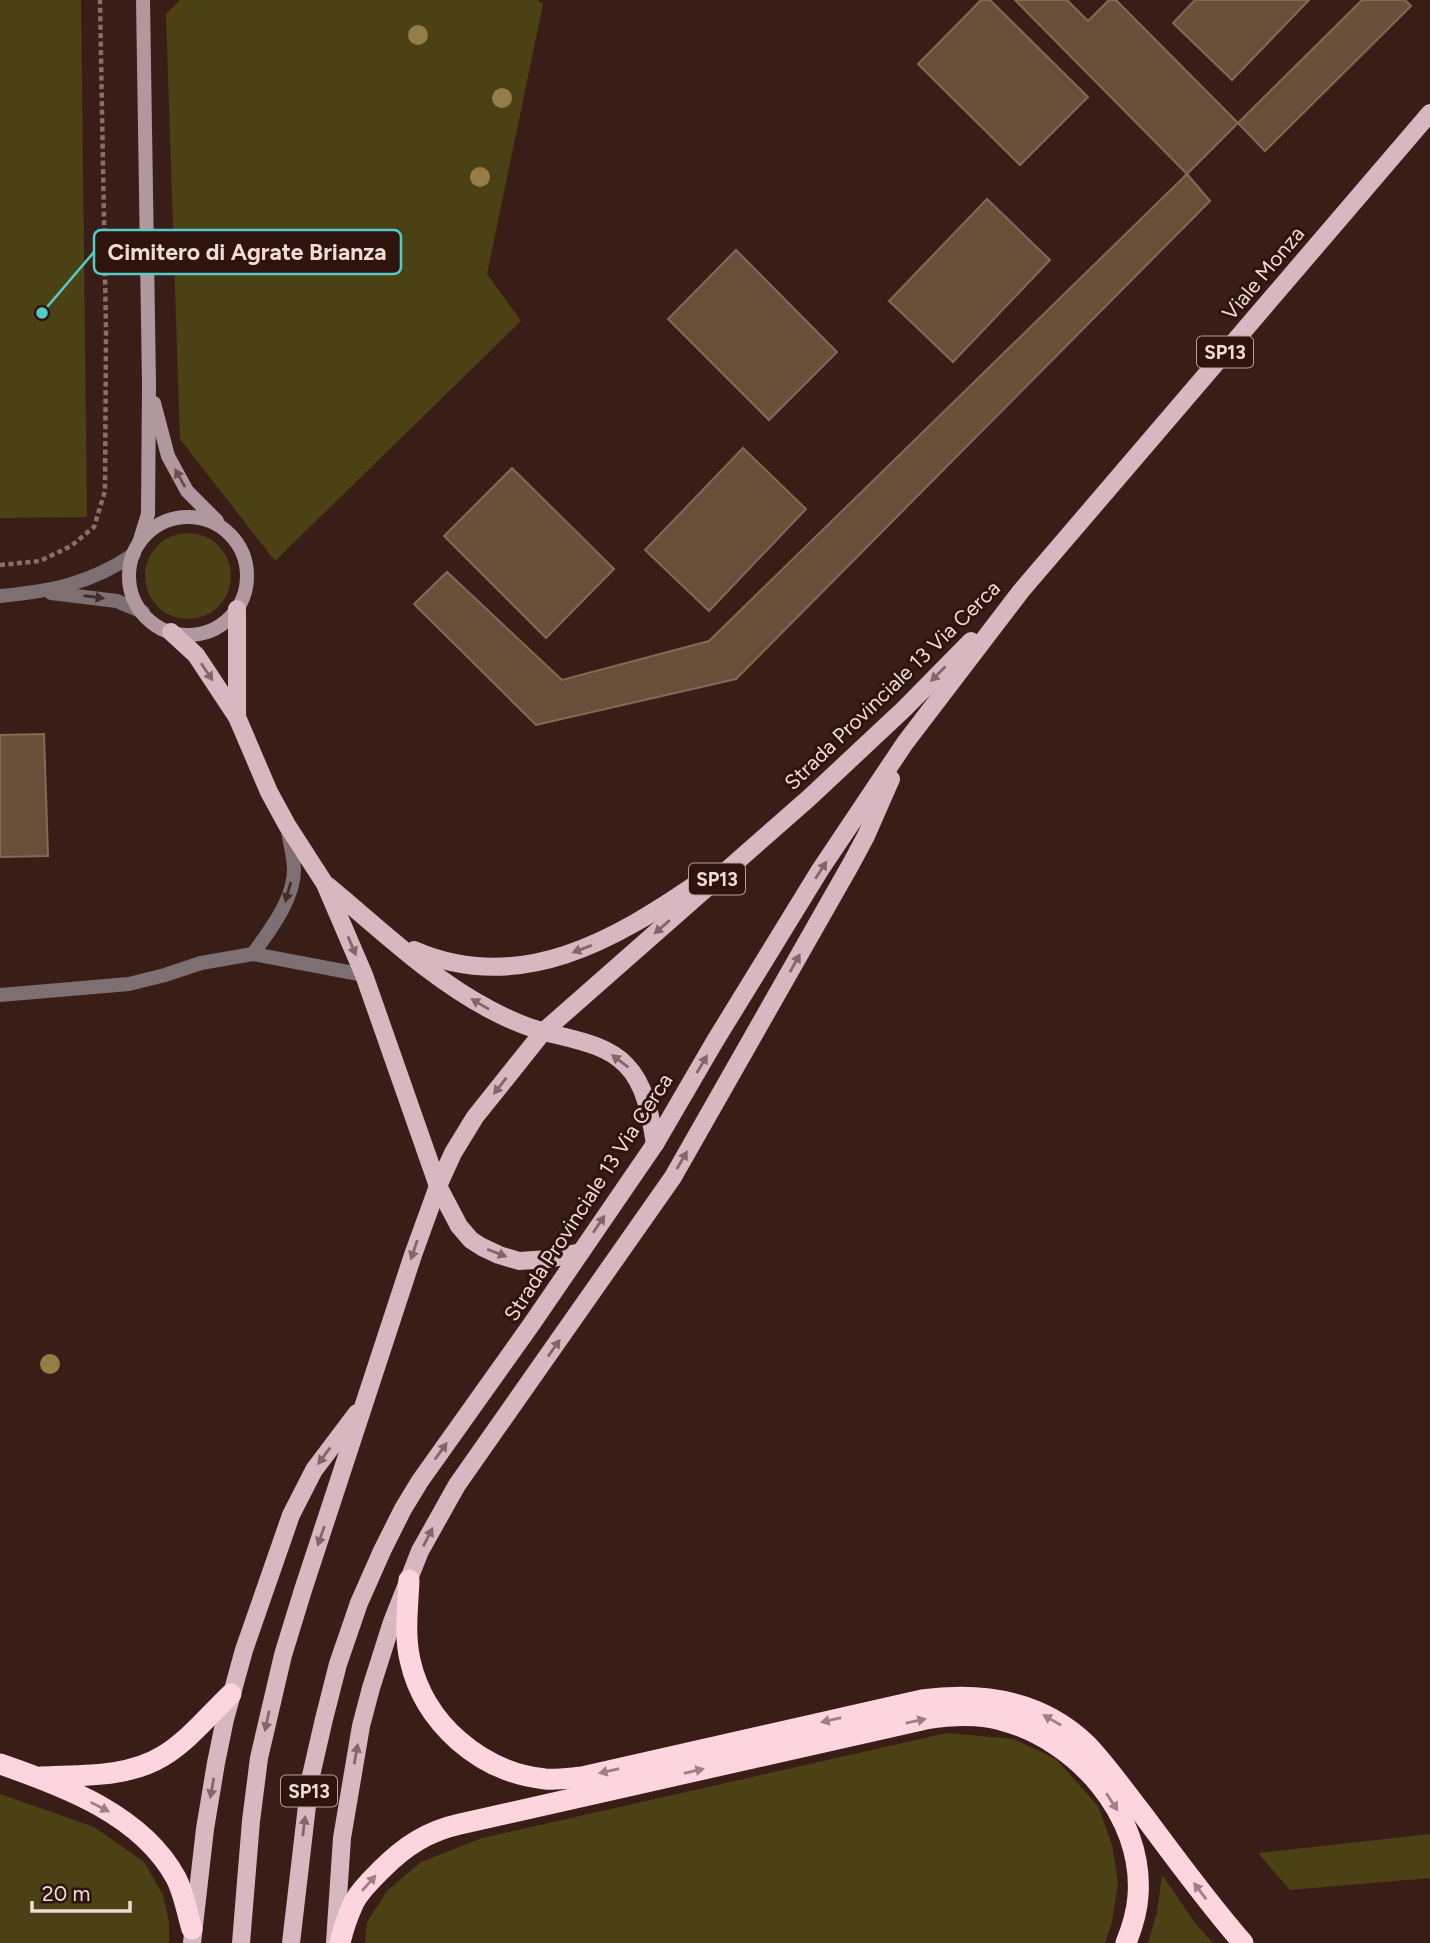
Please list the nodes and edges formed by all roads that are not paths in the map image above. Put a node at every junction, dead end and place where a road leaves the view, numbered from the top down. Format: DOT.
graph roads {
  1 [pos="143,0"];
  2 [pos="1430,113"];
  3 [pos="149,384"];
  4 [pos="225,530"];
  5 [pos="136,548"];
  6 [pos="1021,591"];
  7 [pos="43,592"];
  8 [pos="0,596"];
  9 [pos="237,609"];
  10 [pos="143,612"];
  11 [pos="171,632"];
  12 [pos="237,717"];
  13 [pos="905,744"];
  14 [pos="287,825"];
  15 [pos="765,837"];
  16 [pos="325,884"];
  17 [pos="394,942"];
  18 [pos="253,954"];
  19 [pos="365,975"];
  20 [pos="0,995"];
  21 [pos="543,1032"];
  22 [pos="655,1144"];
  23 [pos="438,1186"];
  24 [pos="581,1252"];
  25 [pos="366,1402"];
  26 [pos="409,1580"];
  27 [pos="231,1694"];
  28 [pos="0,1763"];
  29 [pos="39,1777"];
  30 [pos="192,1936"];
  31 [pos="241,1943"];
  32 [pos="291,1943"];
  33 [pos="337,1943"];
  34 [pos="1126,1943"];
  35 [pos="1244,1943"];
  1 -- 3 [label="street"];
  2 -- 6 [label="main road, Viale Monza / SP13"];
  4 -- 3 [label="street, one-way"];
  3 -- 5 [label="street"];
  4 -- 5 [label="street"];
  4 -- 9 [label="street"];
  5 -- 7 [label="street"];
  5 -- 10 [label="street"];
  6 -- 13 [label="main road, Strada Provinciale 13 Via Cerca / SP13"];
  6 -- 15 [label="main road, Strada Provinciale 13 Via Cerca / SP13, one-way"];
  7 -- 8 [label="street"];
  7 -- 10 [label="street, one-way"];
  9 -- 11 [label="street"];
  9 -- 12 [label="main road"];
  10 -- 11 [label="street"];
  11 -- 12 [label="main road, one-way"];
  12 -- 14 [label="main road"];
  22 -- 13 [label="main road, Strada Provinciale 13 Via Cerca / SP13, one-way"];
  26 -- 13 [label="main road, one-way"];
  14 -- 16 [label="main road"];
  14 -- 18 [label="street, one-way"];
  15 -- 17 [label="main road, one-way"];
  15 -- 21 [label="main road, Strada Provinciale 13 Via Cerca / SP13, one-way"];
  16 -- 17 [label="main road"];
  16 -- 19 [label="main road, one-way"];
  21 -- 17 [label="main road, one-way"];
  18 -- 19 [label="street"];
  18 -- 20 [label="street"];
  19 -- 23 [label="main road"];
  22 -- 21 [label="main road, one-way"];
  21 -- 23 [label="main road, Strada Provinciale 13 Via Cerca / SP13, one-way"];
  24 -- 22 [label="main road, Strada Provinciale 13 Via Cerca / SP13, one-way"];
  23 -- 24 [label="main road, one-way"];
  23 -- 25 [label="main road, Strada Provinciale 13 Via Cerca / SP13, one-way"];
  32 -- 24 [label="main road, Strada Provinciale 13 Via Cerca / SP13, one-way"];
  25 -- 27 [label="main road, one-way"];
  25 -- 31 [label="main road, Strada Provinciale 13 Via Cerca / SP13, one-way"];
  33 -- 26 [label="main road, one-way"];
  35 -- 26 [label="highway, one-way"];
  27 -- 29 [label="highway"];
  27 -- 30 [label="main road, one-way"];
  28 -- 29 [label="highway"];
  29 -- 30 [label="highway, one-way"];
  33 -- 34 [label="highway, one-way"];
}
